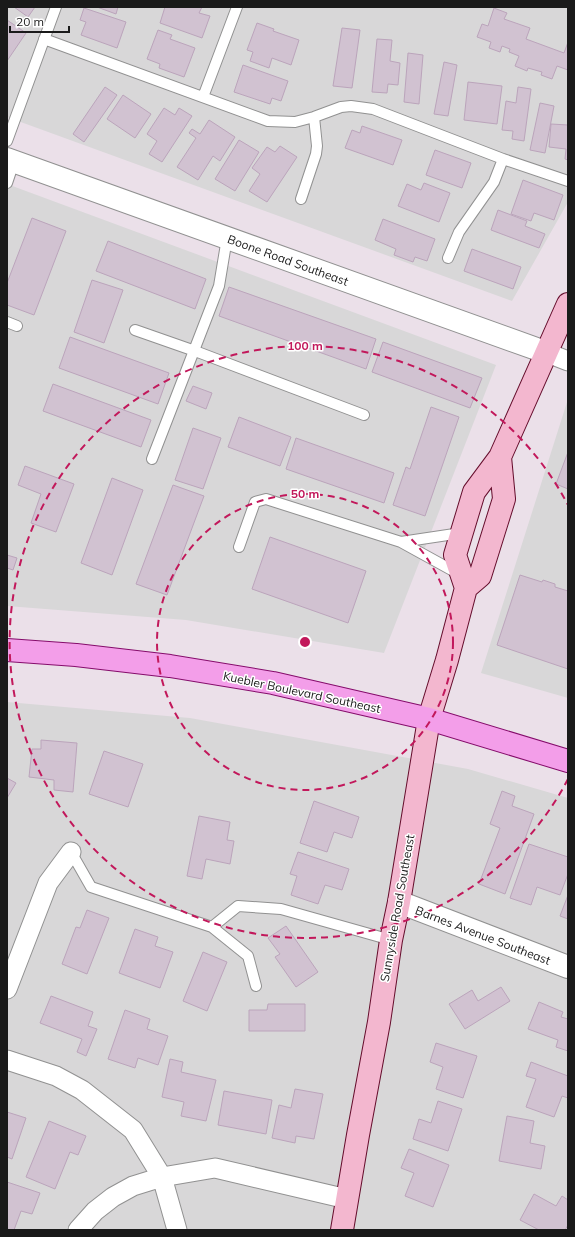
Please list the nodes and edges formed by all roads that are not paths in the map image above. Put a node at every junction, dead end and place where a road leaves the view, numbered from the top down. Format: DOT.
graph roads {
  1 [pos="56,7"];
  2 [pos="237,7"];
  3 [pos="44,39"];
  4 [pos="203,97"];
  5 [pos="314,117"];
  6 [pos="7,141"];
  7 [pos="503,159"];
  8 [pos="11,160"];
  9 [pos="568,180"];
  10 [pos="7,183"];
  11 [pos="301,199"];
  12 [pos="227,238"];
  13 [pos="448,258"];
  14 [pos="568,304"];
  15 [pos="7,322"];
  16 [pos="17,326"];
  17 [pos="135,330"];
  18 [pos="195,351"];
  19 [pos="546,352"];
  20 [pos="568,361"];
  21 [pos="364,415"];
  22 [pos="500,457"];
  23 [pos="152,459"];
  24 [pos="461,533"];
  25 [pos="400,542"];
  26 [pos="239,547"];
  27 [pos="463,581"];
  28 [pos="7,650"];
  29 [pos="429,719"];
  30 [pos="568,761"];
  31 [pos="71,852"];
  32 [pos="399,902"];
  33 [pos="212,927"];
  34 [pos="391,940"];
  35 [pos="568,967"];
  36 [pos="256,986"];
  37 [pos="7,989"];
  38 [pos="7,1060"];
  39 [pos="162,1177"];
  40 [pos="347,1199"];
  41 [pos="78,1230"];
  42 [pos="177,1230"];
  43 [pos="342,1230"];
  1 -- 3 [label="lane"];
  2 -- 4 [label="lane"];
  3 -- 4 [label="lane"];
  3 -- 6 [label="lane"];
  4 -- 5 [label="lane"];
  5 -- 7 [label="lane"];
  5 -- 11 [label="lane"];
  7 -- 9 [label="lane"];
  7 -- 13 [label="lane"];
  8 -- 10 [label="lane"];
  8 -- 12 [label="street, Boone Road Southeast"];
  12 -- 18 [label="lane"];
  12 -- 19 [label="street, Boone Road Southeast"];
  14 -- 19 [label="main road"];
  15 -- 16 [label="lane"];
  17 -- 18 [label="lane"];
  18 -- 21 [label="lane"];
  18 -- 23 [label="lane"];
  19 -- 20 [label="street, Boone Road Southeast"];
  19 -- 22 [label="main road"];
  22 -- 24 [label="main road"];
  22 -- 27 [label="main road"];
  24 -- 25 [label="lane"];
  24 -- 27 [label="main road"];
  25 -- 26 [label="lane"];
  25 -- 27 [label="lane"];
  27 -- 29 [label="main road, Sunnyside Road Southeast"];
  28 -- 29 [label="main road, Kuebler Boulevard Southeast"];
  29 -- 30 [label="main road, Kuebler Boulevard Southeast"];
  29 -- 32 [label="main road, Sunnyside Road Southeast"];
  31 -- 33 [label="lane"];
  31 -- 37 [label="street"];
  32 -- 34 [label="main road, Sunnyside Road Southeast"];
  32 -- 35 [label="street, Barnes Avenue Southeast"];
  33 -- 34 [label="lane"];
  33 -- 36 [label="lane"];
  34 -- 40 [label="main road, Sunnyside Road Southeast"];
  38 -- 39 [label="street"];
  39 -- 40 [label="street"];
  39 -- 41 [label="street"];
  39 -- 42 [label="street"];
  40 -- 43 [label="main road, Sunnyside Road Southeast"];
}
